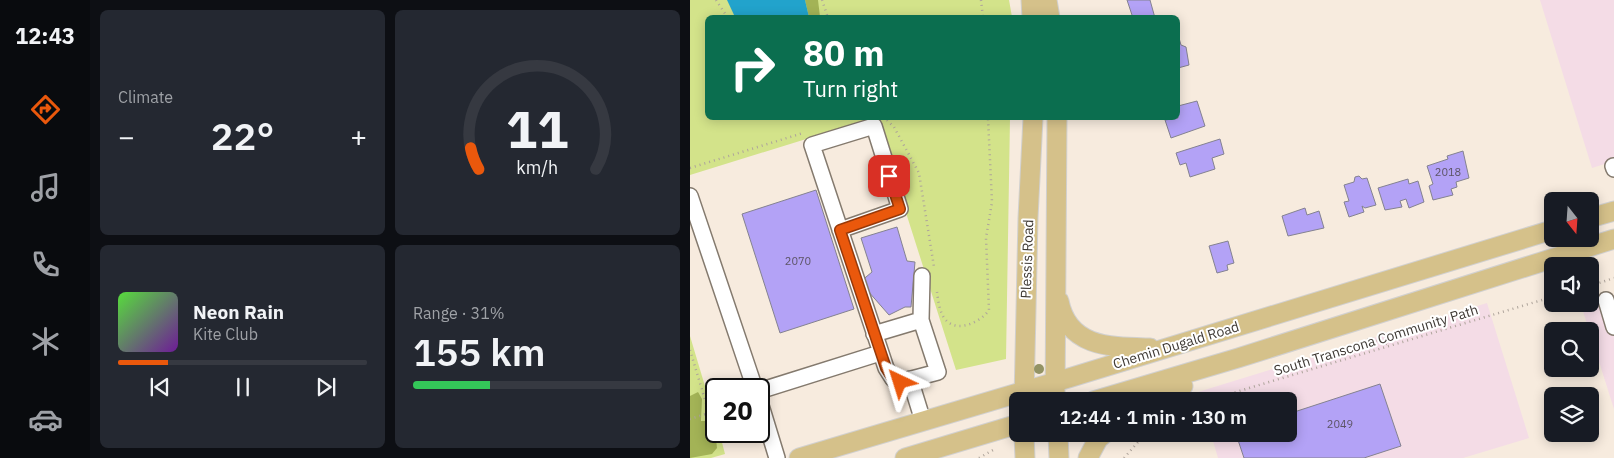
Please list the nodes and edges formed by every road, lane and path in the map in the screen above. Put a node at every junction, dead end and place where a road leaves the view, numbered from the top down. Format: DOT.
graph roads {
  1 [pos="716,0"];
  2 [pos="822,0"];
  3 [pos="981,0"];
  4 [pos="1031,0"];
  5 [pos="1047,0"];
  6 [pos="726,15"];
  7 [pos="827,15"];
  8 [pos="983,15"];
  9 [pos="1032,15"];
  10 [pos="1050,15"];
  11 [pos="840,120"];
  12 [pos="849,120"];
  13 [pos="886,120"];
  14 [pos="988,120"];
  15 [pos="1033,120"];
  16 [pos="1057,120"];
  17 [pos="812,131"];
  18 [pos="690,168"];
  19 [pos="690,196"];
  20 [pos="1614,211"];
  21 [pos="1599,215"];
  22 [pos="840,230"];
  23 [pos="1544,232"];
  24 [pos="1614,239"];
  25 [pos="928,273"];
  26 [pos="1054,275"];
  27 [pos="1614,278"];
  28 [pos="1599,283"];
  29 [pos="937,289"];
  30 [pos="1544,299"];
  31 [pos="1606,300"];
  32 [pos="921,320"];
  33 [pos="1614,327"];
  34 [pos="874,334"];
  35 [pos="1358,343"];
  36 [pos="1391,346"];
  37 [pos="1169,348"];
  38 [pos="690,350"];
  39 [pos="880,353"];
  40 [pos="1238,358"];
  41 [pos="751,378"];
  42 [pos="910,379"];
  43 [pos="1054,382"];
  44 [pos="770,387"];
  45 [pos="1024,392"];
  46 [pos="1033,392"];
  47 [pos="1055,392"];
  48 [pos="1123,392"];
  49 [pos="1168,392"];
  50 [pos="1236,392"];
  51 [pos="1009,400"];
  52 [pos="690,419"];
  53 [pos="923,421"];
  54 [pos="1009,427"];
  55 [pos="770,435"];
  56 [pos="1024,442"];
  57 [pos="1058,442"];
  58 [pos="1096,442"];
  59 [pos="1138,442"];
  60 [pos="777,458"];
  61 [pos="799,458"];
  62 [pos="905,458"];
  63 [pos="1025,458"];
  64 [pos="1059,458"];
  65 [pos="1088,458"];
  66 [pos="1124,458"];
  1 -- 6 [label="path"];
  2 -- 7 [label="path"];
  3 -- 8 [label="path"];
  4 -- 9 [label="main road"];
  5 -- 10 [label="main road"];
  11 -- 12 [label="path"];
  13 -- 25 [label="path"];
  14 -- 29 [label="path"];
  15 -- 45 [label="main road, Plessis Road"];
  16 -- 26 [label="main road, Plessis Road"];
  17 -- 18 [label="path"];
  19 -- 41 [label="lane"];
  20 -- 21 [label="main road"];
  22 -- 22 [label="lane"];
  22 -- 34 [label="lane"];
  23 -- 37 [label="main road, Chemin Dugald Road"];
  24 -- 40 [label="main road"];
  25 -- 32 [label="lane"];
  26 -- 37 [label="main road"];
  26 -- 43 [label="main road, Plessis Road"];
  27 -- 28 [label="path"];
  30 -- 36 [label="path, South Transcona Community Path"];
  31 -- 33 [label="lane"];
  32 -- 34 [label="lane"];
  32 -- 42 [label="lane"];
  34 -- 39 [label="lane"];
  35 -- 36 [label="path"];
  36 -- 50 [label="path, South Transcona Community Path"];
  37 -- 43 [label="main road, Chemin Dugald Road"];
  38 -- 52 [label="path"];
  39 -- 42 [label="lane"];
  39 -- 44 [label="lane"];
  40 -- 48 [label="main road"];
  40 -- 49 [label="main road"];
  42 -- 53 [label="lane"];
  43 -- 46 [label="main road, Chemin Dugald Road"];
  43 -- 47 [label="main road, Plessis Road"];
  51 -- 53 [label="main road, Chemin Dugald Road"];
  53 -- 61 [label="main road, Chemin Dugald Road"];
  54 -- 62 [label="main road"];
  55 -- 60 [label="lane"];
  56 -- 63 [label="main road"];
  57 -- 64 [label="main road"];
  58 -- 65 [label="main road"];
  59 -- 66 [label="path"];
}
